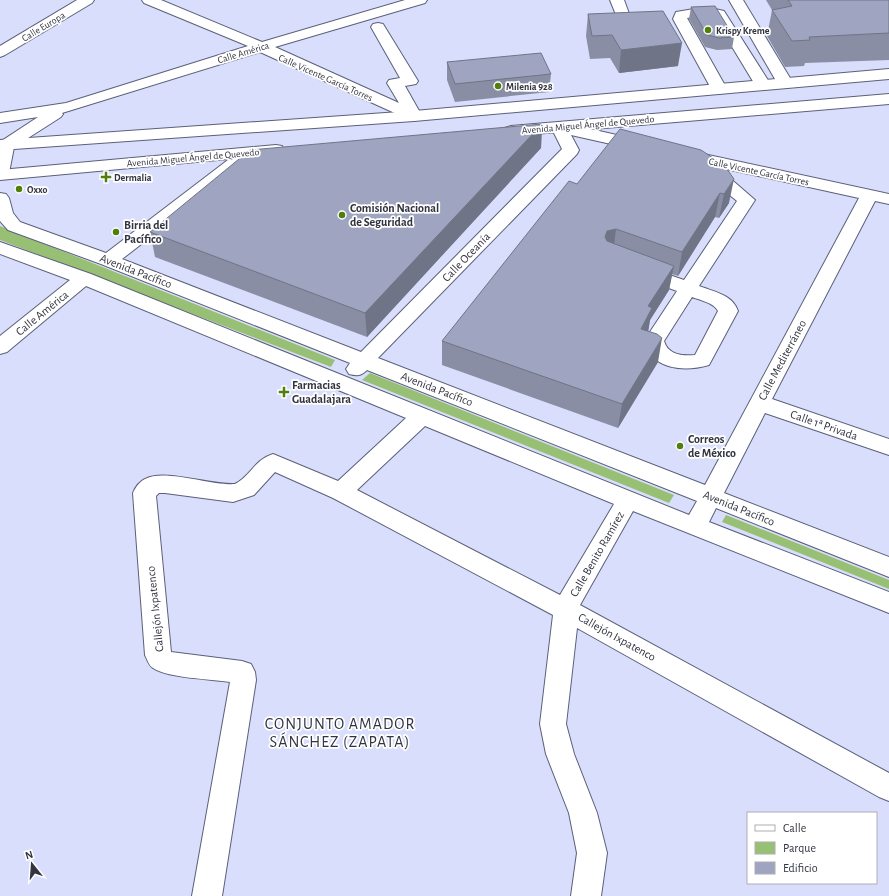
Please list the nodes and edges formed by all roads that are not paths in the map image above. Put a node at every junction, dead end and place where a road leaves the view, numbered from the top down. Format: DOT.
graph roads {
  1 [pos="87,0"];
  2 [pos="149,0"];
  3 [pos="420,0"];
  4 [pos="617,0"];
  5 [pos="736,0"];
  6 [pos="624,19"];
  7 [pos="378,27"];
  8 [pos="260,47"];
  9 [pos="0,52"];
  10 [pos="889,74"];
  11 [pos="785,83"];
  12 [pos="764,85"];
  13 [pos="719,89"];
  14 [pos="889,99"];
  15 [pos="68,107"];
  16 [pos="414,116"];
  17 [pos="0,118"];
  18 [pos="559,127"];
  19 [pos="499,132"];
  20 [pos="2,142"];
  21 [pos="39,142"];
  22 [pos="288,149"];
  23 [pos="658,149"];
  24 [pos="249,152"];
  25 [pos="33,171"];
  26 [pos="0,174"];
  27 [pos="879,197"];
  28 [pos="0,198"];
  29 [pos="0,248"];
  30 [pos="108,260"];
  31 [pos="626,265"];
  32 [pos="84,278"];
  33 [pos="0,347"];
  34 [pos="365,360"];
  35 [pos="343,383"];
  36 [pos="760,403"];
  37 [pos="423,415"];
  38 [pos="889,447"];
  39 [pos="341,492"];
  40 [pos="711,497"];
  41 [pos="628,500"];
  42 [pos="695,526"];
  43 [pos="889,567"];
  44 [pos="889,604"];
  45 [pos="565,609"];
  46 [pos="889,788"];
  47 [pos="207,896"];
  48 [pos="586,896"];
  1 -- 9 [label="street, Calle Europa"];
  2 -- 8 [label="street, Calle Vicente García Torres"];
  3 -- 8 [label="street, Calle América"];
  4 -- 6 [label="street"];
  5 -- 11 [label="street"];
  7 -- 16 [label="street"];
  8 -- 15 [label="street, Calle América"];
  8 -- 16 [label="street, Calle Vicente García Torres"];
  10 -- 11 [label="street, Avenida Miguel Ángel de Quevedo"];
  11 -- 12 [label="street, Avenida Miguel Ángel de Quevedo"];
  12 -- 13 [label="street, Avenida Miguel Ángel de Quevedo"];
  12 -- 13 [label="street"];
  13 -- 16 [label="street, Avenida Miguel Ángel de Quevedo"];
  14 -- 18 [label="street, Avenida Miguel Ángel de Quevedo"];
  15 -- 17 [label="street, Calle América"];
  15 -- 20 [label="street, Calle América"];
  16 -- 21 [label="street, Avenida Miguel Ángel de Quevedo"];
  18 -- 19 [label="street, Avenida Miguel Ángel de Quevedo"];
  18 -- 23 [label="street"];
  18 -- 34 [label="street, Calle Oceanía"];
  20 -- 21 [label="street, Avenida Miguel Ángel de Quevedo"];
  20 -- 26 [label="street"];
  21 -- 25 [label="street"];
  22 -- 24 [label="street, Avenida Miguel Ángel de Quevedo"];
  24 -- 25 [label="street, Avenida Miguel Ángel de Quevedo"];
  24 -- 30 [label="street"];
  25 -- 26 [label="street, Avenida Miguel Ángel de Quevedo"];
  27 -- 31 [label="street, Calle Vicente García Torres"];
  27 -- 36 [label="street, Calle Mediterráneo"];
  28 -- 30 [label="street, Avenida Pacífico"];
  29 -- 32 [label="street"];
  30 -- 34 [label="street, Avenida Pacífico"];
  32 -- 33 [label="street, Calle América"];
  32 -- 35 [label="street"];
  34 -- 35 [label="street, Calle Oceanía"];
  34 -- 40 [label="street, Avenida Pacífico"];
  35 -- 37 [label="street"];
  36 -- 38 [label="street, Calle 1ª Privada"];
  36 -- 40 [label="street, Calle Mediterráneo"];
  37 -- 39 [label="street"];
  37 -- 41 [label="street"];
  39 -- 45 [label="street, Callejón Ixpatenco"];
  39 -- 47 [label="street, Callejón Ixpatenco"];
  40 -- 42 [label="street, Calle Mediterráneo"];
  40 -- 43 [label="street, Avenida Pacífico"];
  41 -- 42 [label="street"];
  41 -- 45 [label="street, Calle Benito Ramírez"];
  42 -- 44 [label="street"];
  45 -- 46 [label="street, Callejón Ixpatenco"];
  45 -- 48 [label="street"];
}
